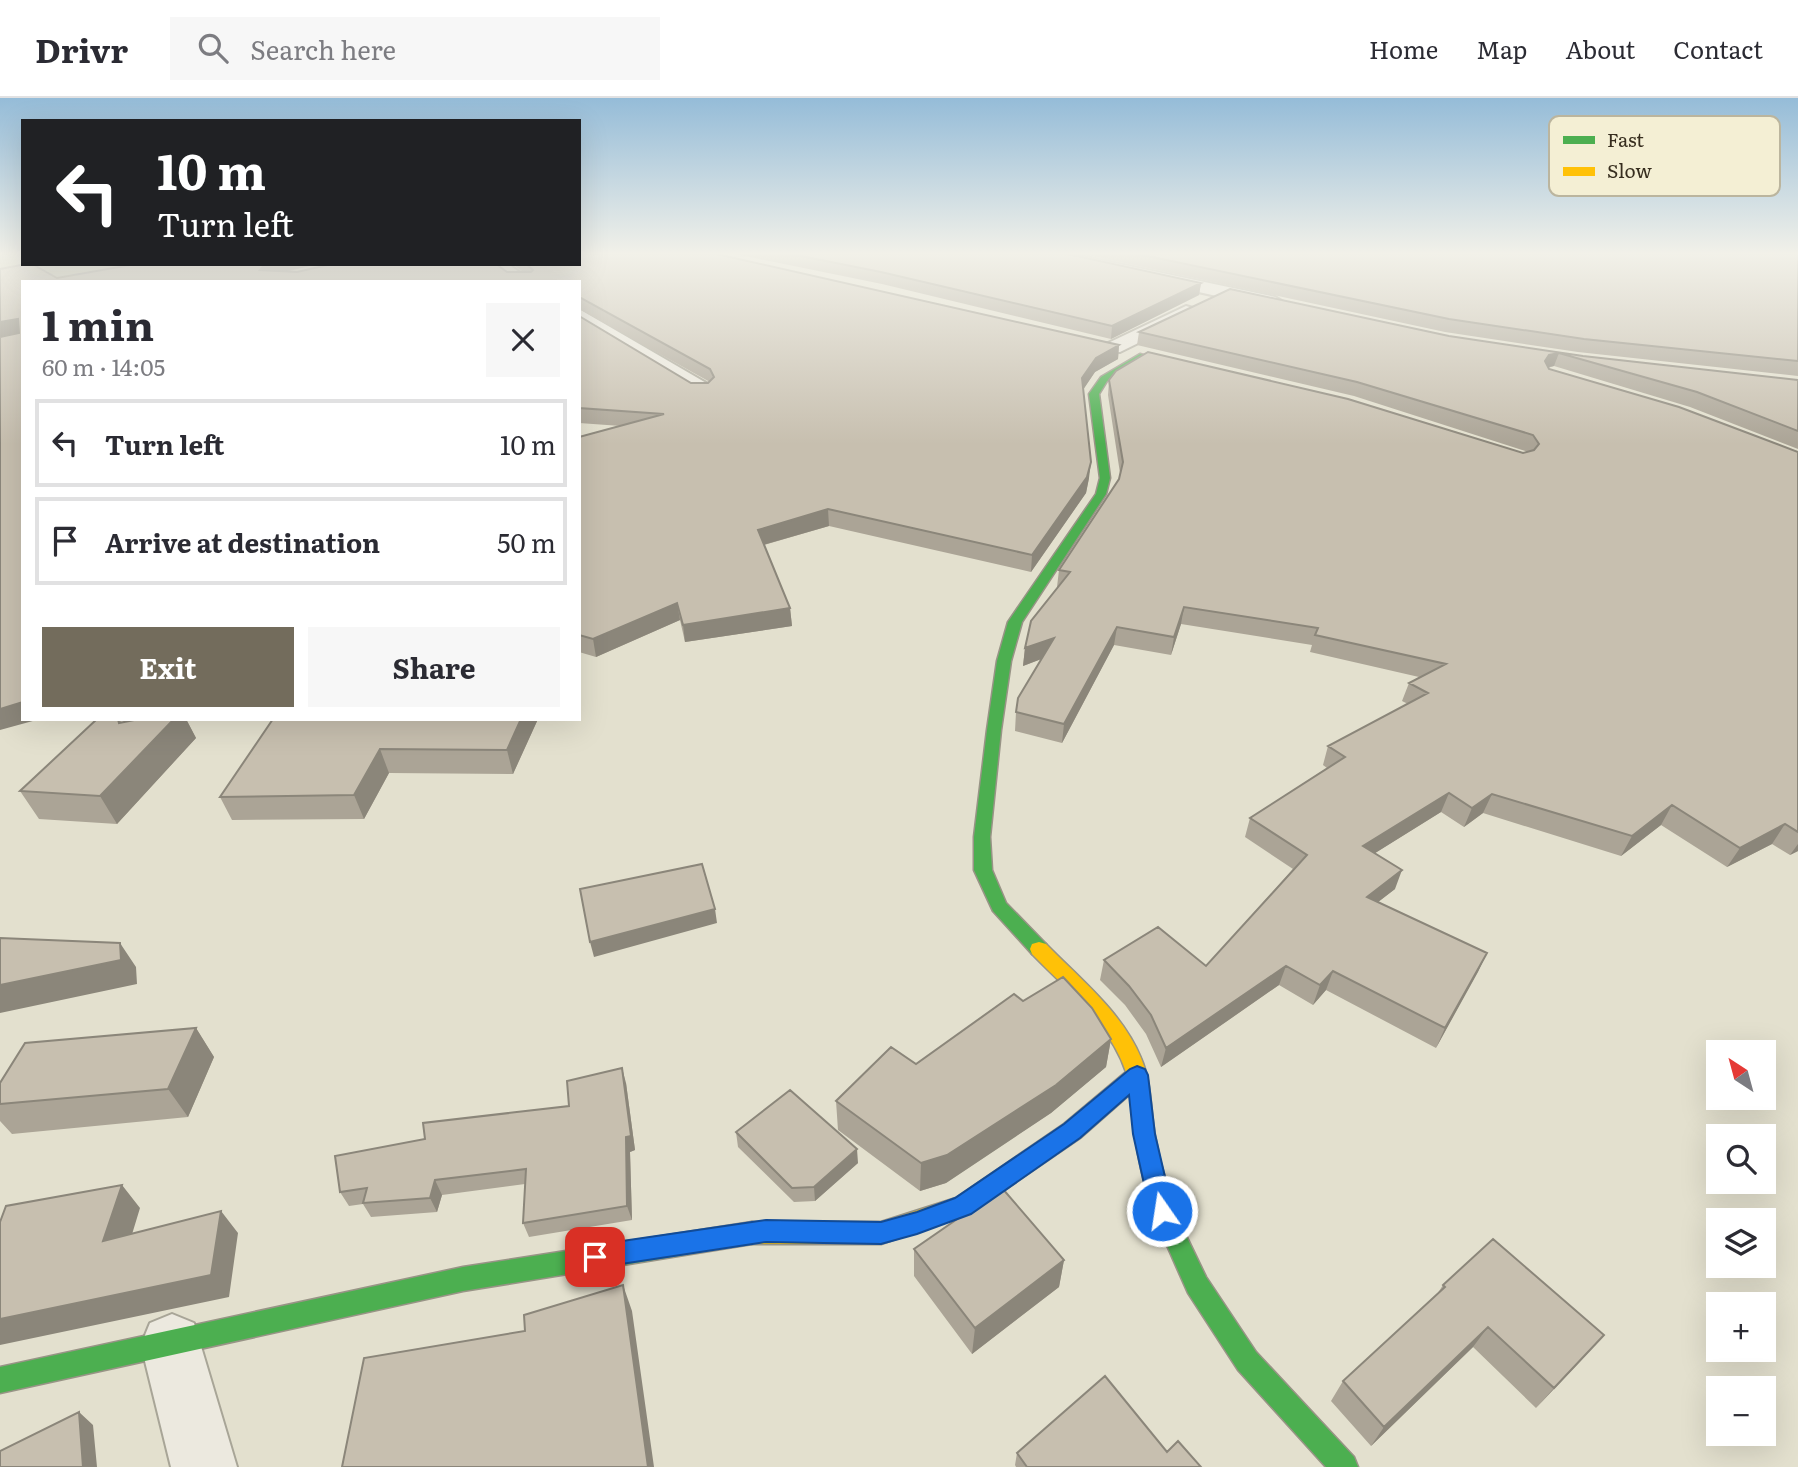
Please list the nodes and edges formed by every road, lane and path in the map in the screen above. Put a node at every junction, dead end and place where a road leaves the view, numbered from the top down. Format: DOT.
graph roads {
  1 [pos="582,317"];
  2 [pos="1171,317"];
  3 [pos="1106,346"];
  4 [pos="702,390"];
  5 [pos="1137,1075"];
  6 [pos="172,1345"];
  7 [pos="0,1380"];
  8 [pos="204,1467"];
  9 [pos="1344,1467"];
  1 -- 4 [label="street"];
  2 -- 3 [label="street"];
  3 -- 5 [label="street"];
  5 -- 6 [label="street"];
  5 -- 9 [label="street"];
  6 -- 7 [label="street"];
  6 -- 8 [label="street"];
}
